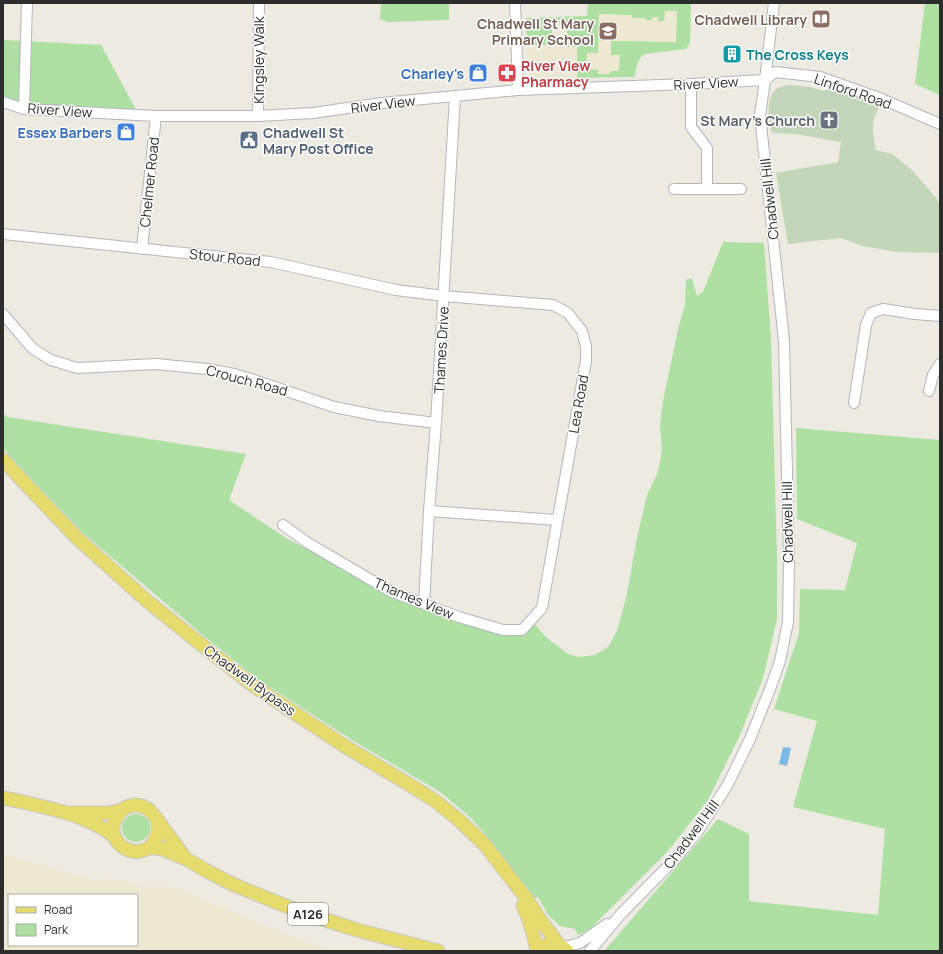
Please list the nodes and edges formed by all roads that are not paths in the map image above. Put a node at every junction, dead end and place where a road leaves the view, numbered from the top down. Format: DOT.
graph roads {
  1 [pos="27,3"];
  2 [pos="259,3"];
  3 [pos="515,3"];
  4 [pos="774,3"];
  5 [pos="765,80"];
  6 [pos="691,84"];
  7 [pos="518,90"];
  8 [pos="456,96"];
  9 [pos="3,102"];
  10 [pos="24,109"];
  11 [pos="156,116"];
  12 [pos="258,116"];
  13 [pos="940,124"];
  14 [pos="674,189"];
  15 [pos="707,189"];
  16 [pos="741,189"];
  17 [pos="3,234"];
  18 [pos="142,248"];
  19 [pos="444,296"];
  20 [pos="3,314"];
  21 [pos="940,316"];
  22 [pos="940,364"];
  23 [pos="929,391"];
  24 [pos="854,403"];
  25 [pos="436,423"];
  26 [pos="3,460"];
  27 [pos="429,511"];
  28 [pos="557,520"];
  29 [pos="283,525"];
  30 [pos="424,604"];
  31 [pos="531,620"];
  32 [pos="3,798"];
  33 [pos="122,810"];
  34 [pos="69,813"];
  35 [pos="153,814"];
  36 [pos="114,836"];
  37 [pos="148,848"];
  38 [pos="186,859"];
  39 [pos="511,879"];
  40 [pos="620,915"];
  41 [pos="563,948"];
  42 [pos="438,951"];
  43 [pos="537,951"];
  44 [pos="590,951"];
  1 -- 10 [label="street"];
  2 -- 12 [label="street, Kingsley Walk"];
  3 -- 7 [label="street"];
  4 -- 5 [label="street, Chadwell Hill"];
  5 -- 6 [label="street, River View"];
  5 -- 13 [label="street, Linford Road"];
  5 -- 40 [label="street, Chadwell Hill"];
  6 -- 7 [label="street, River View"];
  6 -- 15 [label="street"];
  7 -- 8 [label="street, River View"];
  8 -- 12 [label="street, River View"];
  8 -- 19 [label="street, Thames Drive"];
  9 -- 10 [label="street, River View"];
  10 -- 11 [label="street, River View"];
  11 -- 12 [label="street, River View"];
  11 -- 18 [label="street, Chelmer Road"];
  14 -- 15 [label="street"];
  15 -- 16 [label="street"];
  17 -- 18 [label="street, Stour Road"];
  18 -- 19 [label="street, Stour Road"];
  19 -- 25 [label="street, Thames Drive"];
  19 -- 28 [label="street, Lea Road"];
  20 -- 25 [label="street, Crouch Road"];
  21 -- 24 [label="street"];
  22 -- 23 [label="street"];
  25 -- 27 [label="street, Thames Drive"];
  26 -- 39 [label="main road, Chadwell Bypass"];
  27 -- 28 [label="street"];
  27 -- 30 [label="street, Thames Drive"];
  28 -- 31 [label="street, Lea Road"];
  29 -- 30 [label="street, Thames View"];
  30 -- 31 [label="street, Thames View"];
  32 -- 34 [label="main road, A126"];
  33 -- 34 [label="main road, A126"];
  33 -- 35 [label="main road, A126"];
  33 -- 36 [label="main road"];
  34 -- 36 [label="main road, A126"];
  35 -- 37 [label="main road"];
  35 -- 38 [label="main road, A126"];
  36 -- 37 [label="main road, A126"];
  37 -- 38 [label="main road, A126"];
  38 -- 42 [label="main road, A126"];
  39 -- 41 [label="main road, Chadwell Bypass"];
  39 -- 43 [label="main road, Chadwell Bypass"];
  40 -- 41 [label="street, Chadwell Hill"];
  40 -- 44 [label="street, Chadwell Hill"];
  41 -- 43 [label="main road"];
}
